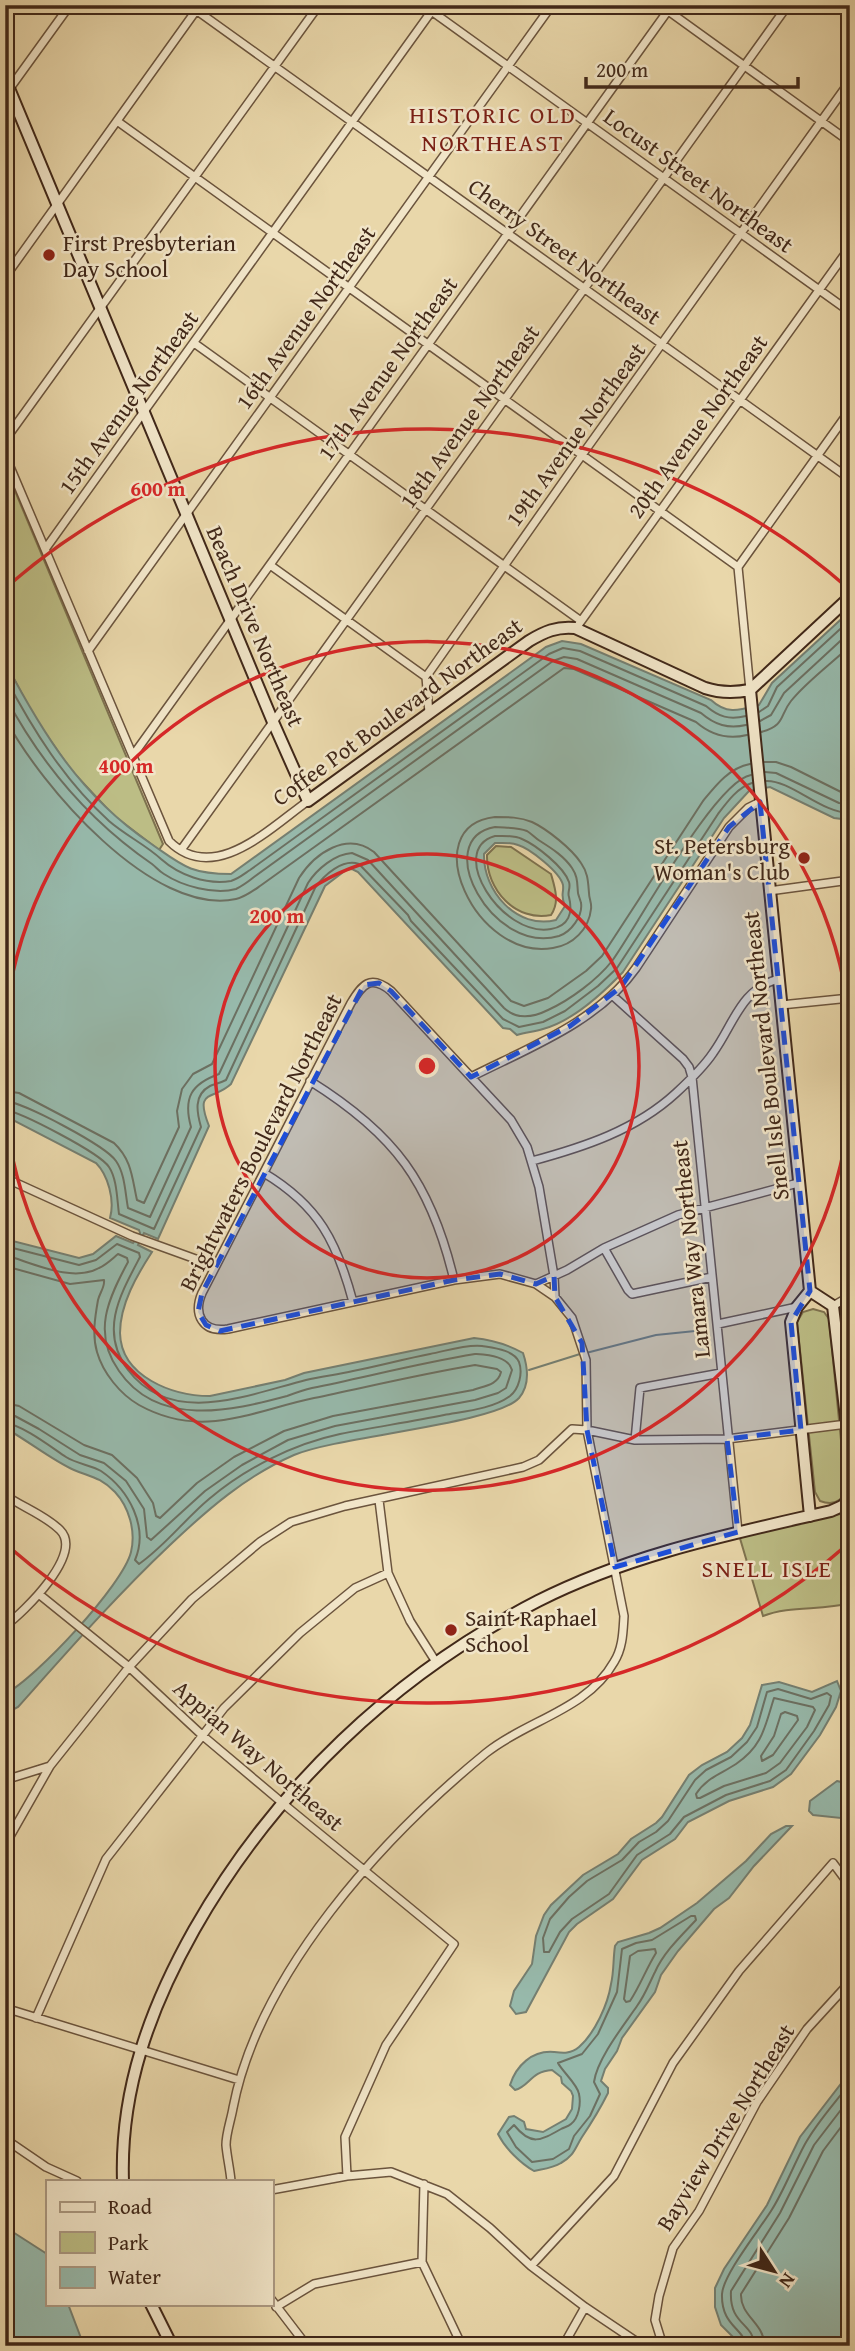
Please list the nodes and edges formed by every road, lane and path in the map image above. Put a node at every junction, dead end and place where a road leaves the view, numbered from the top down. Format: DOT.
graph roads {
  1 [pos="70,5"];
  2 [pos="189,5"];
  3 [pos="319,5"];
  4 [pos="423,5"];
  5 [pos="552,5"];
  6 [pos="660,5"];
  7 [pos="788,5"];
  8 [pos="199,8"];
  9 [pos="434,8"];
  10 [pos="670,8"];
  11 [pos="275,66"];
  12 [pos="744,66"];
  13 [pos="508,67"];
  14 [pos="850,81"];
  15 [pos="7,87"];
  16 [pos="117,121"];
  17 [pos="821,121"];
  18 [pos="352,122"];
  19 [pos="587,123"];
  20 [pos="850,142"];
  21 [pos="195,177"];
  22 [pos="429,177"];
  23 [pos="663,178"];
  24 [pos="57,206"];
  25 [pos="273,233"];
  26 [pos="508,234"];
  27 [pos="741,234"];
  28 [pos="850,247"];
  29 [pos="5,277"];
  30 [pos="349,288"];
  31 [pos="584,289"];
  32 [pos="819,290"];
  33 [pos="101,309"];
  34 [pos="850,312"];
  35 [pos="194,343"];
  36 [pos="428,344"];
  37 [pos="663,345"];
  38 [pos="270,398"];
  39 [pos="505,400"];
  40 [pos="739,400"];
  41 [pos="850,411"];
  42 [pos="144,412"];
  43 [pos="5,440"];
  44 [pos="349,454"];
  45 [pos="5,455"];
  46 [pos="582,455"];
  47 [pos="817,456"];
  48 [pos="850,480"];
  49 [pos="426,510"];
  50 [pos="660,511"];
  51 [pos="187,514"];
  52 [pos="46,548"];
  53 [pos="270,565"];
  54 [pos="504,566"];
  55 [pos="737,567"];
  56 [pos="850,597"];
  57 [pos="231,618"];
  58 [pos="346,620"];
  59 [pos="578,625"];
  60 [pos="89,651"];
  61 [pos="426,677"];
  62 [pos="750,690"];
  63 [pos="429,713"];
  64 [pos="273,722"];
  65 [pos="134,754"];
  66 [pos="308,801"];
  67 [pos="760,802"];
  68 [pos="181,850"];
  69 [pos="850,880"];
  70 [pos="769,891"];
  71 [pos="778,979"];
  72 [pos="612,995"];
  73 [pos="850,998"];
  74 [pos="781,1005"];
  75 [pos="471,1077"];
  76 [pos="692,1077"];
  77 [pos="310,1081"];
  78 [pos="532,1161"];
  79 [pos="264,1173"];
  80 [pos="14,1182"];
  81 [pos="798,1183"];
  82 [pos="704,1207"];
  83 [pos="604,1248"];
  84 [pos="215,1266"];
  85 [pos="554,1276"];
  86 [pos="712,1277"];
  87 [pos="454,1280"];
  88 [pos="536,1284"];
  89 [pos="810,1291"];
  90 [pos="850,1296"];
  91 [pos="555,1297"];
  92 [pos="353,1302"];
  93 [pos="833,1306"];
  94 [pos="797,1307"];
  95 [pos="718,1324"];
  96 [pos="722,1373"];
  97 [pos="847,1424"];
  98 [pos="587,1430"];
  99 [pos="801,1430"];
  100 [pos="727,1439"];
  101 [pos="635,1440"];
  102 [pos="850,1452"];
  103 [pos="5,1494"];
  104 [pos="850,1499"];
  105 [pos="379,1500"];
  106 [pos="810,1516"];
  107 [pos="738,1531"];
  108 [pos="615,1567"];
  109 [pos="388,1573"];
  110 [pos="40,1595"];
  111 [pos="5,1626"];
  112 [pos="436,1662"];
  113 [pos="130,1667"];
  114 [pos="204,1736"];
  115 [pos="50,1766"];
  116 [pos="5,1780"];
  117 [pos="283,1802"];
  118 [pos="5,1844"];
  119 [pos="363,1870"];
  120 [pos="850,1886"];
  121 [pos="850,1982"];
  122 [pos="5,2008"];
  123 [pos="36,2018"];
  124 [pos="140,2050"];
  125 [pos="239,2080"];
  126 [pos="5,2139"];
  127 [pos="347,2176"];
  128 [pos="75,2180"];
  129 [pos="123,2180"];
  130 [pos="231,2180"];
  131 [pos="424,2184"];
  132 [pos="273,2190"];
  133 [pos="422,2262"];
  134 [pos="531,2266"];
  135 [pos="273,2303"];
  136 [pos="152,2306"];
  137 [pos="585,2307"];
  138 [pos="172,2346"];
  139 [pos="307,2346"];
  140 [pos="462,2346"];
  141 [pos="563,2346"];
  142 [pos="643,2346"];
  143 [pos="663,2346"];
  1 -- 15 [label="street"];
  2 -- 8 [label="street, Cherry Street Northeast"];
  3 -- 11 [label="street"];
  4 -- 9 [label="street, Locust Street Northeast"];
  5 -- 13 [label="street, 16th Avenue Northeast"];
  6 -- 10 [label="street"];
  7 -- 12 [label="street, 18th Avenue Northeast"];
  8 -- 11 [label="street, Cherry Street Northeast"];
  8 -- 16 [label="street"];
  9 -- 13 [label="street, Locust Street Northeast"];
  9 -- 18 [label="street, 15th Avenue Northeast"];
  10 -- 12 [label="street"];
  10 -- 19 [label="street, 17th Avenue Northeast"];
  11 -- 18 [label="street, Cherry Street Northeast"];
  11 -- 21 [label="street"];
  12 -- 17 [label="street"];
  12 -- 23 [label="street, 18th Avenue Northeast"];
  13 -- 19 [label="street, Locust Street Northeast"];
  13 -- 22 [label="street, 16th Avenue Northeast"];
  14 -- 17 [label="street, 19th Avenue Northeast"];
  15 -- 24 [label="street, Beach Drive Northeast"];
  16 -- 21 [label="street"];
  16 -- 24 [label="street"];
  17 -- 20 [label="street"];
  17 -- 27 [label="street, 19th Avenue Northeast"];
  18 -- 22 [label="street, Cherry Street Northeast"];
  18 -- 25 [label="street, 15th Avenue Northeast"];
  19 -- 23 [label="street, Locust Street Northeast"];
  19 -- 26 [label="street, 17th Avenue Northeast"];
  21 -- 25 [label="street"];
  21 -- 33 [label="street"];
  22 -- 26 [label="street, Cherry Street Northeast"];
  22 -- 30 [label="street, 16th Avenue Northeast"];
  23 -- 27 [label="street, Locust Street Northeast"];
  23 -- 31 [label="street, 18th Avenue Northeast"];
  24 -- 29 [label="street"];
  24 -- 33 [label="street, Beach Drive Northeast"];
  25 -- 30 [label="street"];
  25 -- 35 [label="street, 15th Avenue Northeast"];
  26 -- 31 [label="street, Cherry Street Northeast"];
  26 -- 36 [label="street, 17th Avenue Northeast"];
  27 -- 32 [label="street, Locust Street Northeast"];
  27 -- 37 [label="street, 19th Avenue Northeast"];
  28 -- 32 [label="street, 20th Avenue Northeast"];
  30 -- 36 [label="street"];
  30 -- 38 [label="street, 16th Avenue Northeast"];
  31 -- 37 [label="street, Cherry Street Northeast"];
  31 -- 39 [label="street, 18th Avenue Northeast"];
  32 -- 34 [label="street, Locust Street Northeast"];
  32 -- 40 [label="street, 20th Avenue Northeast"];
  33 -- 42 [label="street, Beach Drive Northeast"];
  33 -- 43 [label="street"];
  35 -- 38 [label="street"];
  35 -- 42 [label="street, 15th Avenue Northeast"];
  36 -- 39 [label="street"];
  36 -- 44 [label="street, 17th Avenue Northeast"];
  37 -- 40 [label="street, Cherry Street Northeast"];
  37 -- 46 [label="street, 19th Avenue Northeast"];
  38 -- 44 [label="street"];
  38 -- 51 [label="street, 16th Avenue Northeast"];
  39 -- 46 [label="street"];
  39 -- 49 [label="street, 18th Avenue Northeast"];
  40 -- 47 [label="street, Cherry Street Northeast"];
  40 -- 50 [label="street, 20th Avenue Northeast"];
  41 -- 47 [label="street"];
  42 -- 51 [label="street, Beach Drive Northeast"];
  42 -- 52 [label="street, 15th Avenue Northeast"];
  44 -- 49 [label="street"];
  44 -- 53 [label="street, 17th Avenue Northeast"];
  45 -- 52 [label="street"];
  46 -- 50 [label="street"];
  46 -- 54 [label="street, 19th Avenue Northeast"];
  47 -- 48 [label="street, Cherry Street Northeast"];
  47 -- 55 [label="street"];
  49 -- 54 [label="street"];
  49 -- 58 [label="street, 18th Avenue Northeast"];
  50 -- 55 [label="street"];
  50 -- 59 [label="street, 20th Avenue Northeast"];
  51 -- 57 [label="street, Beach Drive Northeast"];
  51 -- 60 [label="street, 16th Avenue Northeast"];
  52 -- 60 [label="street"];
  53 -- 57 [label="street, 17th Avenue Northeast"];
  53 -- 58 [label="street"];
  54 -- 59 [label="street"];
  54 -- 61 [label="street, 19th Avenue Northeast"];
  55 -- 62 [label="street, Snell Isle Boulevard Northeast"];
  56 -- 62 [label="street"];
  57 -- 64 [label="street, Beach Drive Northeast"];
  57 -- 65 [label="street, 17th Avenue Northeast"];
  58 -- 61 [label="street"];
  58 -- 64 [label="street, 18th Avenue Northeast"];
  59 -- 62 [label="street"];
  59 -- 63 [label="street, Coffee Pot Boulevard Northeast"];
  60 -- 65 [label="street"];
  61 -- 63 [label="street"];
  62 -- 67 [label="street, Snell Isle Boulevard Northeast"];
  63 -- 66 [label="street, Coffee Pot Boulevard Northeast"];
  64 -- 66 [label="street, Beach Drive Northeast"];
  64 -- 68 [label="street, 18th Avenue Northeast"];
  65 -- 68 [label="street"];
  66 -- 68 [label="street, Coffee Pot Boulevard Northeast"];
  67 -- 70 [label="street, Snell Isle Boulevard Northeast"];
  67 -- 72 [label="street"];
  69 -- 70 [label="street"];
  70 -- 71 [label="street, Snell Isle Boulevard Northeast"];
  71 -- 74 [label="street, Snell Isle Boulevard Northeast"];
  71 -- 76 [label="street"];
  72 -- 75 [label="street"];
  72 -- 76 [label="street"];
  73 -- 74 [label="street"];
  74 -- 81 [label="street, Snell Isle Boulevard Northeast"];
  75 -- 77 [label="street, Brightwaters Boulevard Northeast"];
  75 -- 78 [label="street"];
  76 -- 78 [label="street"];
  76 -- 82 [label="street, Lamara Way Northeast"];
  77 -- 79 [label="street, Brightwaters Boulevard Northeast"];
  77 -- 87 [label="street"];
  78 -- 85 [label="street"];
  79 -- 84 [label="street, Brightwaters Boulevard Northeast"];
  79 -- 92 [label="street"];
  80 -- 84 [label="street"];
  81 -- 82 [label="street"];
  81 -- 89 [label="street, Snell Isle Boulevard Northeast"];
  82 -- 83 [label="street"];
  82 -- 86 [label="street, Lamara Way Northeast"];
  83 -- 85 [label="street"];
  83 -- 86 [label="street"];
  84 -- 92 [label="street, Brightwaters Boulevard Northeast"];
  85 -- 88 [label="street"];
  85 -- 91 [label="street"];
  86 -- 95 [label="street, Lamara Way Northeast"];
  87 -- 88 [label="street, Brightwaters Boulevard Northeast"];
  87 -- 92 [label="street, Brightwaters Boulevard Northeast"];
  88 -- 91 [label="street, Brightwaters Boulevard Northeast"];
  89 -- 93 [label="street"];
  89 -- 94 [label="street"];
  90 -- 93 [label="street"];
  91 -- 98 [label="street, Brightwaters Boulevard Northeast"];
  93 -- 97 [label="street"];
  94 -- 95 [label="street"];
  94 -- 99 [label="street"];
  95 -- 96 [label="street, Lamara Way Northeast"];
  96 -- 100 [label="street, Lamara Way Northeast"];
  96 -- 101 [label="street"];
  97 -- 99 [label="street"];
  97 -- 102 [label="street"];
  98 -- 101 [label="street"];
  98 -- 105 [label="street"];
  98 -- 108 [label="street, Brightwaters Boulevard Northeast"];
  99 -- 100 [label="street"];
  99 -- 106 [label="street"];
  100 -- 101 [label="street"];
  100 -- 107 [label="street, Lamara Way Northeast"];
  103 -- 110 [label="street"];
  104 -- 106 [label="street"];
  105 -- 109 [label="street"];
  105 -- 113 [label="street"];
  106 -- 107 [label="street"];
  107 -- 108 [label="street"];
  108 -- 112 [label="street"];
  108 -- 119 [label="street, Brightwaters Boulevard Northeast"];
  109 -- 112 [label="street"];
  109 -- 114 [label="street"];
  110 -- 111 [label="street"];
  110 -- 113 [label="street, Appian Way Northeast"];
  112 -- 117 [label="street"];
  113 -- 114 [label="street, Appian Way Northeast"];
  113 -- 115 [label="street"];
  114 -- 117 [label="street, Appian Way Northeast"];
  114 -- 123 [label="street"];
  115 -- 116 [label="street"];
  115 -- 118 [label="street"];
  117 -- 119 [label="street, Appian Way Northeast"];
  117 -- 124 [label="street"];
  119 -- 125 [label="street, Brightwaters Boulevard Northeast"];
  119 -- 127 [label="street, Appian Way Northeast"];
  120 -- 134 [label="street"];
  121 -- 143 [label="street, Bayview Drive Northeast"];
  122 -- 123 [label="street"];
  123 -- 124 [label="street"];
  124 -- 125 [label="street"];
  124 -- 129 [label="street"];
  125 -- 130 [label="street, Brightwaters Boulevard Northeast"];
  126 -- 128 [label="street"];
  127 -- 131 [label="street"];
  127 -- 132 [label="street"];
  131 -- 133 [label="street"];
  131 -- 134 [label="street"];
  133 -- 135 [label="street"];
  133 -- 140 [label="street"];
  134 -- 137 [label="street"];
  135 -- 139 [label="street"];
  136 -- 138 [label="street"];
  137 -- 141 [label="street"];
  137 -- 142 [label="street"];
}
